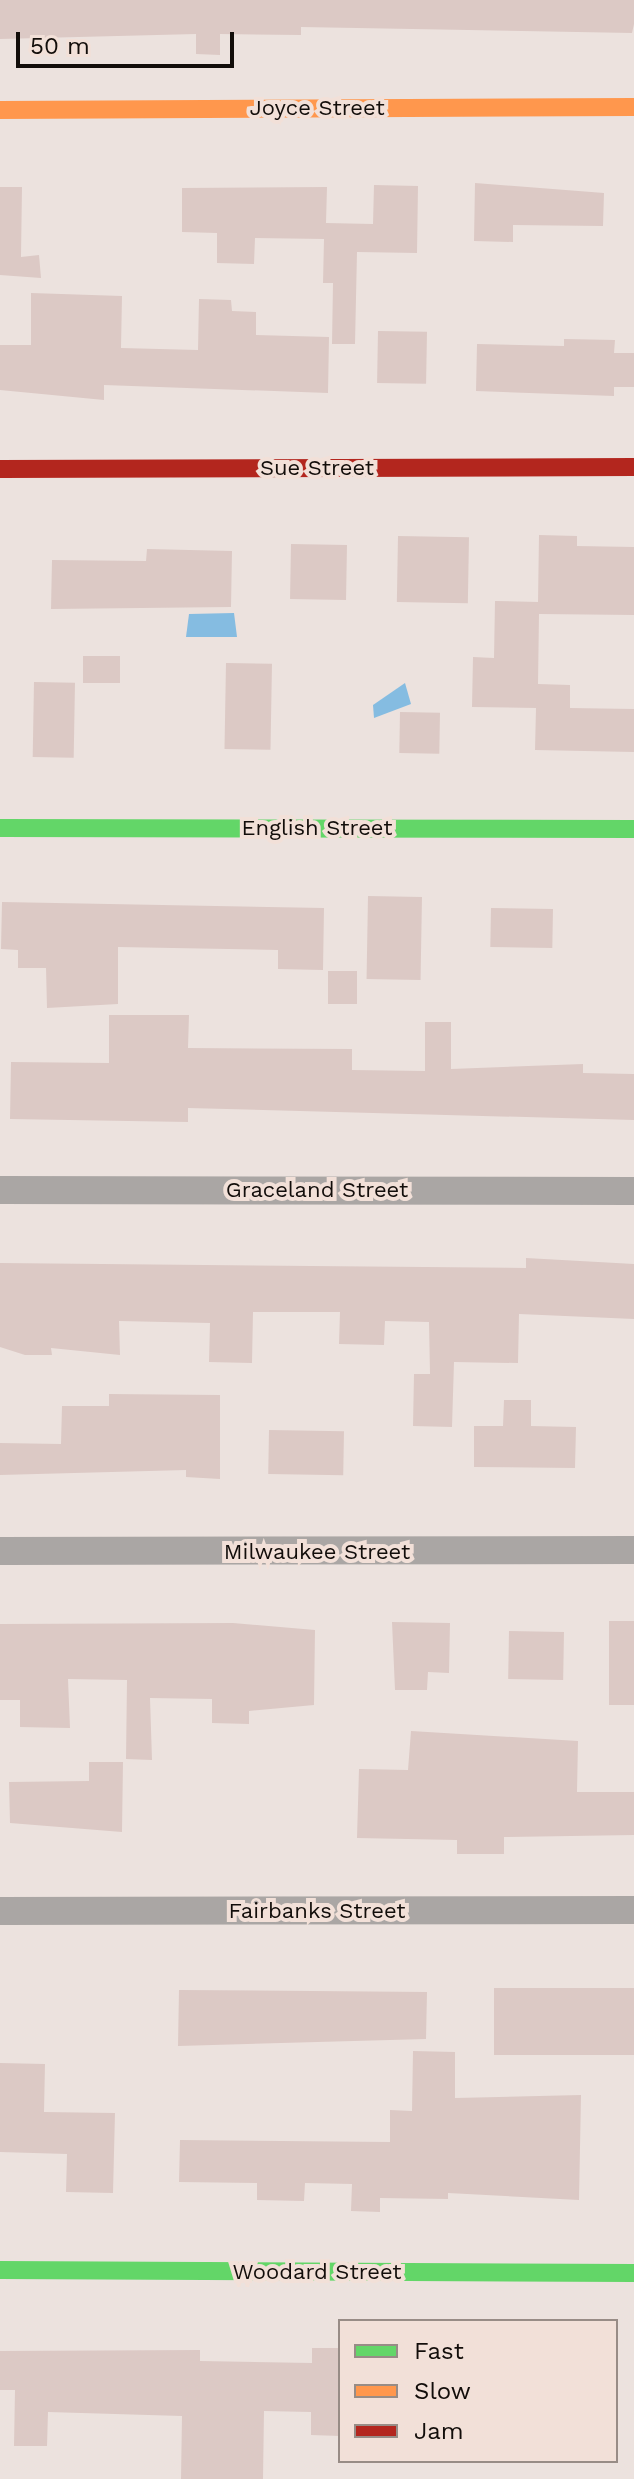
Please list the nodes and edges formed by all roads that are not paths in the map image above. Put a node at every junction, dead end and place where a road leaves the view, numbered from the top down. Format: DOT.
graph roads {
  1 [pos="634,107"];
  2 [pos="0,110"];
  3 [pos="634,467"];
  4 [pos="0,469"];
  5 [pos="0,828"];
  6 [pos="634,829"];
  7 [pos="0,1190"];
  8 [pos="634,1191"];
  9 [pos="634,1550"];
  10 [pos="0,1551"];
  11 [pos="634,1910"];
  12 [pos="0,1911"];
  13 [pos="0,2270"];
  14 [pos="634,2273"];
  1 -- 2 [label="street, Joyce Street"];
  3 -- 4 [label="street, Sue Street"];
  5 -- 6 [label="street, English Street"];
  7 -- 8 [label="street, Graceland Street"];
  9 -- 10 [label="street, Milwaukee Street"];
  11 -- 12 [label="street, Fairbanks Street"];
  13 -- 14 [label="street, Woodard Street"];
}
